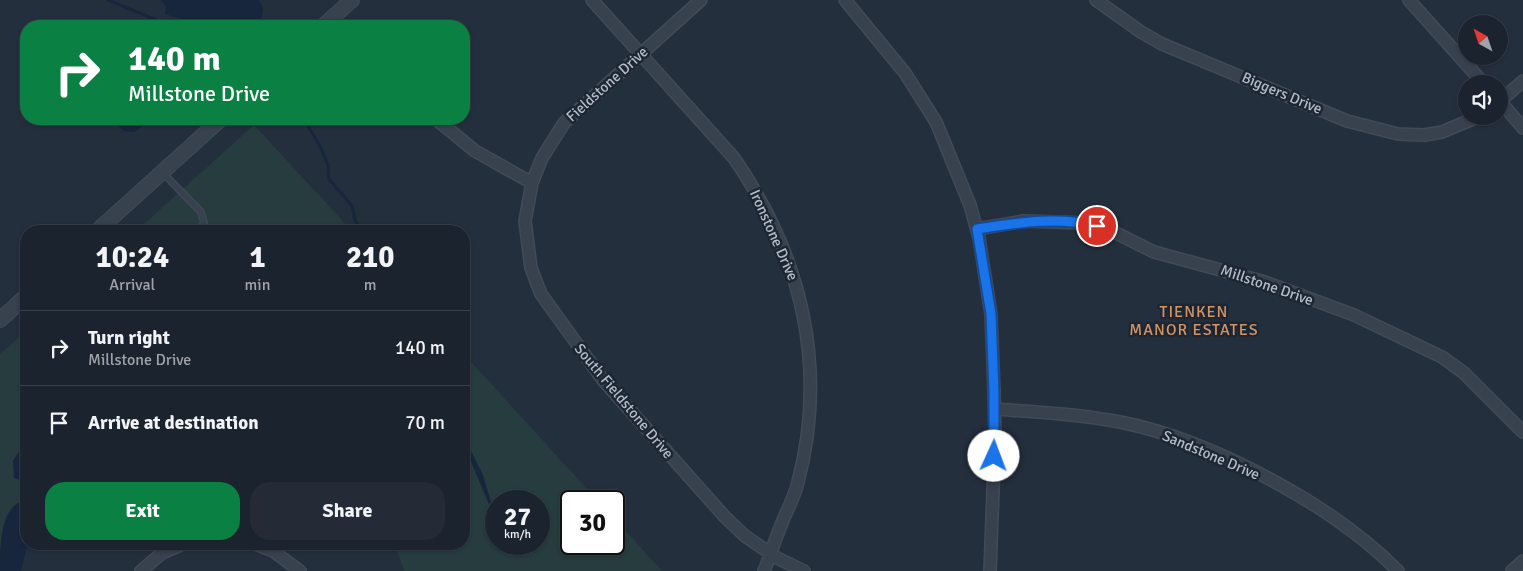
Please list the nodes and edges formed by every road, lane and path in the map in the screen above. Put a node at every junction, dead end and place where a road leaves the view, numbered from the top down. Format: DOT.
graph roads {
  1 [pos="352,0"];
  2 [pos="592,0"];
  3 [pos="701,0"];
  4 [pos="845,0"];
  5 [pos="1096,0"];
  6 [pos="1409,0"];
  7 [pos="330,20"];
  8 [pos="642,54"];
  9 [pos="1476,75"];
  10 [pos="1523,81"];
  11 [pos="1508,94"];
  12 [pos="1508,111"];
  13 [pos="214,125"];
  14 [pos="444,125"];
  15 [pos="1459,125"];
  16 [pos="1523,128"];
  17 [pos="162,172"];
  18 [pos="532,183"];
  19 [pos="104,225"];
  20 [pos="202,225"];
  21 [pos="977,229"];
  22 [pos="20,302"];
  23 [pos="0,320"];
  24 [pos="995,409"];
  25 [pos="1523,432"];
  26 [pos="169,550"];
  27 [pos="278,550"];
  28 [pos="771,552"];
  29 [pos="1523,561"];
  30 [pos="141,571"];
  31 [pos="300,571"];
  32 [pos="764,571"];
  33 [pos="804,571"];
  34 [pos="990,571"];
  35 [pos="1398,571"];
  36 [pos="1512,571"];
  1 -- 7 [label="street"];
  2 -- 8 [label="street, Ironstone Drive"];
  3 -- 8 [label="street, Fieldstone Drive"];
  4 -- 21 [label="street"];
  5 -- 15 [label="street, Biggers Drive"];
  6 -- 9 [label="street"];
  8 -- 18 [label="street, Fieldstone Drive"];
  8 -- 28 [label="street, Ironstone Drive"];
  10 -- 11 [label="street"];
  12 -- 16 [label="street"];
  13 -- 17 [label="street"];
  14 -- 18 [label="street"];
  17 -- 19 [label="street"];
  17 -- 20 [label="lane"];
  18 -- 28 [label="street, South Fieldstone Drive"];
  21 -- 24 [label="street"];
  21 -- 25 [label="street, Millstone Drive"];
  22 -- 23 [label="street"];
  24 -- 34 [label="street"];
  24 -- 35 [label="street, Sandstone Drive"];
  26 -- 30 [label="street"];
  27 -- 31 [label="street"];
  28 -- 32 [label="street, Ironstone Drive"];
  28 -- 33 [label="street, South Fieldstone Drive"];
  29 -- 36 [label="street"];
}
